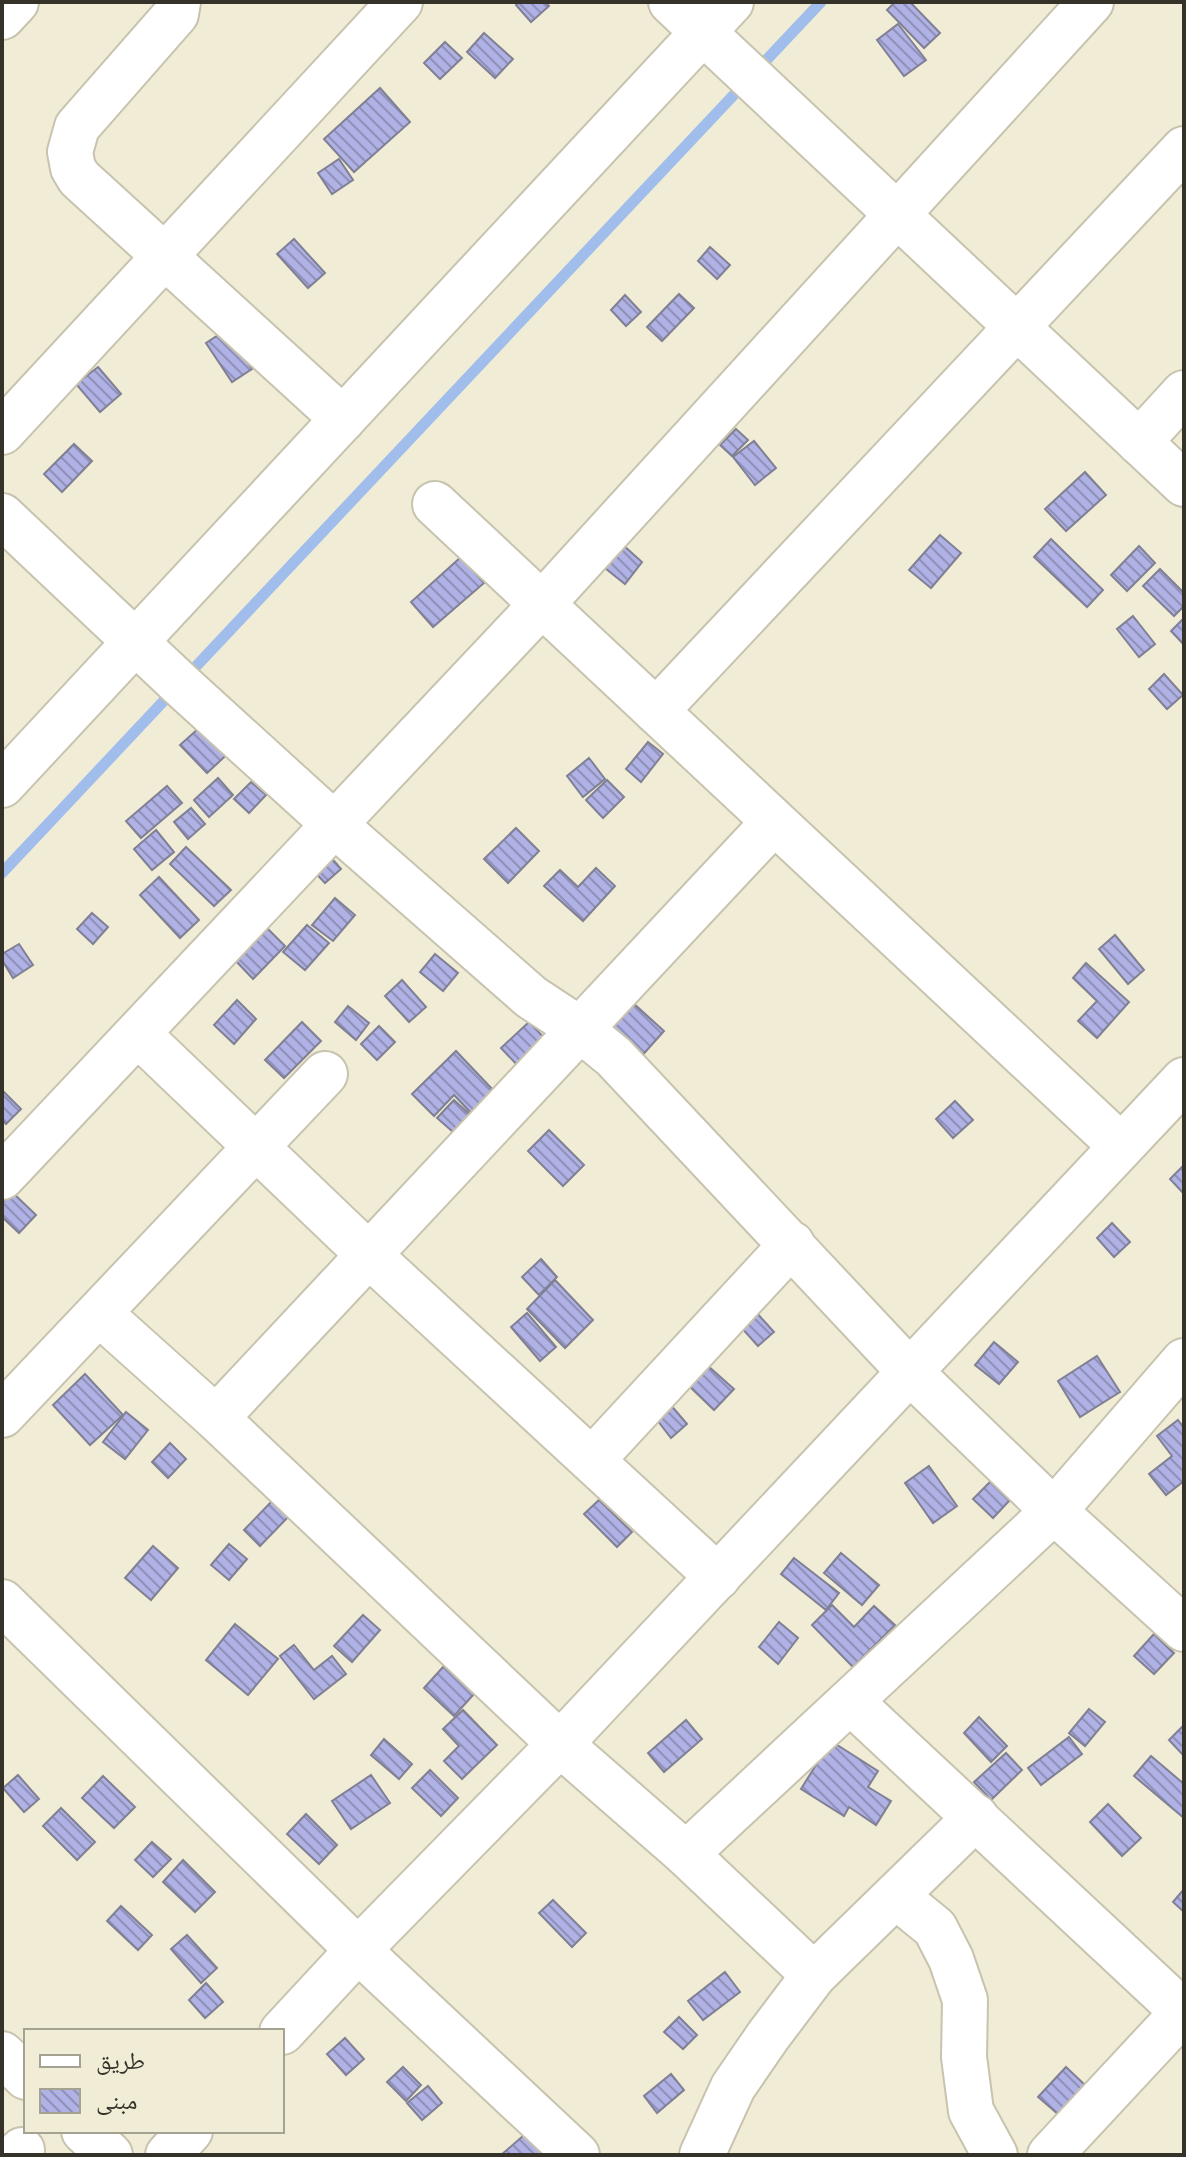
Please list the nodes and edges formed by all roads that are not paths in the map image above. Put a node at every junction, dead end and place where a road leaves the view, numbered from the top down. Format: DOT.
graph roads {
  1 [pos="16,2"];
  2 [pos="178,2"];
  3 [pos="400,2"];
  4 [pos="671,2"];
  5 [pos="1091,2"];
  6 [pos="2,17"];
  7 [pos="717,17"];
  8 [pos="1184,149"];
  9 [pos="896,213"];
  10 [pos="164,256"];
  11 [pos="1017,327"];
  12 [pos="1184,393"];
  13 [pos="343,419"];
  14 [pos="2,432"];
  15 [pos="1139,442"];
  16 [pos="1184,484"];
  17 [pos="435,504"];
  18 [pos="2,516"];
  19 [pos="543,603"];
  20 [pos="135,642"];
  21 [pos="656,711"];
  22 [pos="2,785"];
  23 [pos="774,822"];
  24 [pos="335,825"];
  25 [pos="581,1030"];
  26 [pos="138,1034"];
  27 [pos="325,1074"];
  28 [pos="1184,1080"];
  29 [pos="1121,1146"];
  30 [pos="256,1147"];
  31 [pos="2,1177"];
  32 [pos="792,1244"];
  33 [pos="369,1255"];
  34 [pos="100,1314"];
  35 [pos="1184,1361"];
  36 [pos="910,1372"];
  37 [pos="2,1415"];
  38 [pos="216,1418"];
  39 [pos="592,1460"];
  40 [pos="1054,1511"];
  41 [pos="718,1577"];
  42 [pos="2,1602"];
  43 [pos="1180,1617"];
  44 [pos="851,1702"];
  45 [pos="560,1744"];
  46 [pos="976,1817"];
  47 [pos="686,1854"];
  48 [pos="897,1897"];
  49 [pos="358,1950"];
  50 [pos="814,1975"];
  51 [pos="1184,2012"];
  52 [pos="284,2030"];
  53 [pos="2,2054"];
  54 [pos="24,2075"];
  55 [pos="86,2133"];
  56 [pos="188,2133"];
  57 [pos="110,2155"];
  58 [pos="168,2155"];
  59 [pos="577,2155"];
  60 [pos="702,2155"];
  61 [pos="995,2155"];
  62 [pos="1050,2155"];
  1 -- 6 [label="street"];
  2 -- 10 [label="street"];
  3 -- 10 [label="street"];
  4 -- 7 [label="street"];
  5 -- 9 [label="street"];
  7 -- 9 [label="street"];
  7 -- 13 [label="street"];
  8 -- 11 [label="street"];
  9 -- 11 [label="street"];
  9 -- 19 [label="street"];
  10 -- 13 [label="street"];
  10 -- 14 [label="street"];
  11 -- 15 [label="street"];
  11 -- 21 [label="street"];
  12 -- 15 [label="street"];
  13 -- 20 [label="street"];
  15 -- 16 [label="street"];
  17 -- 19 [label="street"];
  18 -- 20 [label="street"];
  19 -- 21 [label="street"];
  19 -- 24 [label="street"];
  20 -- 22 [label="street"];
  20 -- 24 [label="street"];
  21 -- 23 [label="street"];
  23 -- 25 [label="street"];
  23 -- 29 [label="street"];
  24 -- 25 [label="street"];
  24 -- 26 [label="street"];
  25 -- 32 [label="street"];
  25 -- 33 [label="street"];
  26 -- 30 [label="street"];
  26 -- 31 [label="street"];
  27 -- 30 [label="street"];
  28 -- 29 [label="street"];
  29 -- 36 [label="street"];
  30 -- 33 [label="street"];
  30 -- 34 [label="street"];
  32 -- 36 [label="street"];
  32 -- 39 [label="street"];
  33 -- 38 [label="street"];
  33 -- 39 [label="street"];
  34 -- 37 [label="street"];
  34 -- 38 [label="street"];
  35 -- 40 [label="street"];
  36 -- 40 [label="street"];
  36 -- 41 [label="street"];
  38 -- 45 [label="street"];
  39 -- 41 [label="street"];
  40 -- 43 [label="street"];
  40 -- 44 [label="street"];
  41 -- 45 [label="street"];
  42 -- 49 [label="street"];
  44 -- 46 [label="street"];
  44 -- 47 [label="street"];
  45 -- 47 [label="street"];
  45 -- 49 [label="street"];
  46 -- 48 [label="street"];
  46 -- 51 [label="street"];
  47 -- 50 [label="street"];
  48 -- 50 [label="street"];
  48 -- 61 [label="street"];
  49 -- 52 [label="street"];
  49 -- 59 [label="street"];
  50 -- 60 [label="street"];
  51 -- 62 [label="street"];
  53 -- 54 [label="street"];
  55 -- 57 [label="street"];
  56 -- 58 [label="street"];
}
